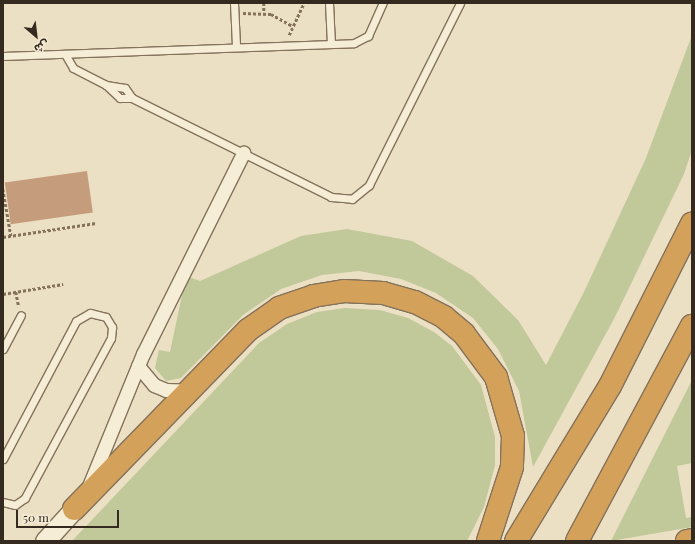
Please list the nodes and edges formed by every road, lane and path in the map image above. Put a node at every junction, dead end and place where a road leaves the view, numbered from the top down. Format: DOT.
graph roads {
  1 [pos="234,3"];
  2 [pos="264,3"];
  3 [pos="304,3"];
  4 [pos="329,3"];
  5 [pos="383,3"];
  6 [pos="460,3"];
  7 [pos="264,12"];
  8 [pos="234,13"];
  9 [pos="293,26"];
  10 [pos="330,44"];
  11 [pos="284,45"];
  12 [pos="236,46"];
  13 [pos="65,54"];
  14 [pos="3,56"];
  15 [pos="106,85"];
  16 [pos="132,98"];
  17 [pos="243,153"];
  18 [pos="3,189"];
  19 [pos="96,223"];
  20 [pos="692,224"];
  21 [pos="11,236"];
  22 [pos="3,237"];
  23 [pos="63,284"];
  24 [pos="16,292"];
  25 [pos="3,294"];
  26 [pos="22,315"];
  27 [pos="692,326"];
  28 [pos="3,349"];
  29 [pos="138,366"];
  30 [pos="191,391"];
  31 [pos="3,460"];
  32 [pos="3,502"];
  33 [pos="74,509"];
  34 [pos="578,538"];
  35 [pos="692,540"];
  36 [pos="45,541"];
  37 [pos="488,541"];
  38 [pos="516,541"];
  39 [pos="687,541"];
  1 -- 8 [label="lane"];
  2 -- 7 [label="path"];
  3 -- 9 [label="path"];
  4 -- 10 [label="lane"];
  5 -- 10 [label="lane"];
  6 -- 17 [label="lane"];
  7 -- 8 [label="path"];
  7 -- 9 [label="path"];
  8 -- 12 [label="lane"];
  9 -- 11 [label="path"];
  10 -- 11 [label="lane"];
  11 -- 12 [label="lane"];
  12 -- 13 [label="lane"];
  13 -- 14 [label="lane"];
  13 -- 15 [label="lane"];
  15 -- 16 [label="lane"];
  15 -- 16 [label="lane"];
  16 -- 17 [label="lane"];
  17 -- 29 [label="street"];
  18 -- 21 [label="path"];
  19 -- 21 [label="path"];
  20 -- 38 [label="highway"];
  21 -- 22 [label="path"];
  23 -- 24 [label="path"];
  24 -- 25 [label="path"];
  24 -- 26 [label="path"];
  26 -- 28 [label="lane"];
  27 -- 34 [label="highway"];
  29 -- 30 [label="street"];
  29 -- 33 [label="street"];
  30 -- 33 [label="highway"];
  30 -- 37 [label="highway"];
  31 -- 32 [label="lane"];
  33 -- 36 [label="street"];
  35 -- 39 [label="highway"];
}
